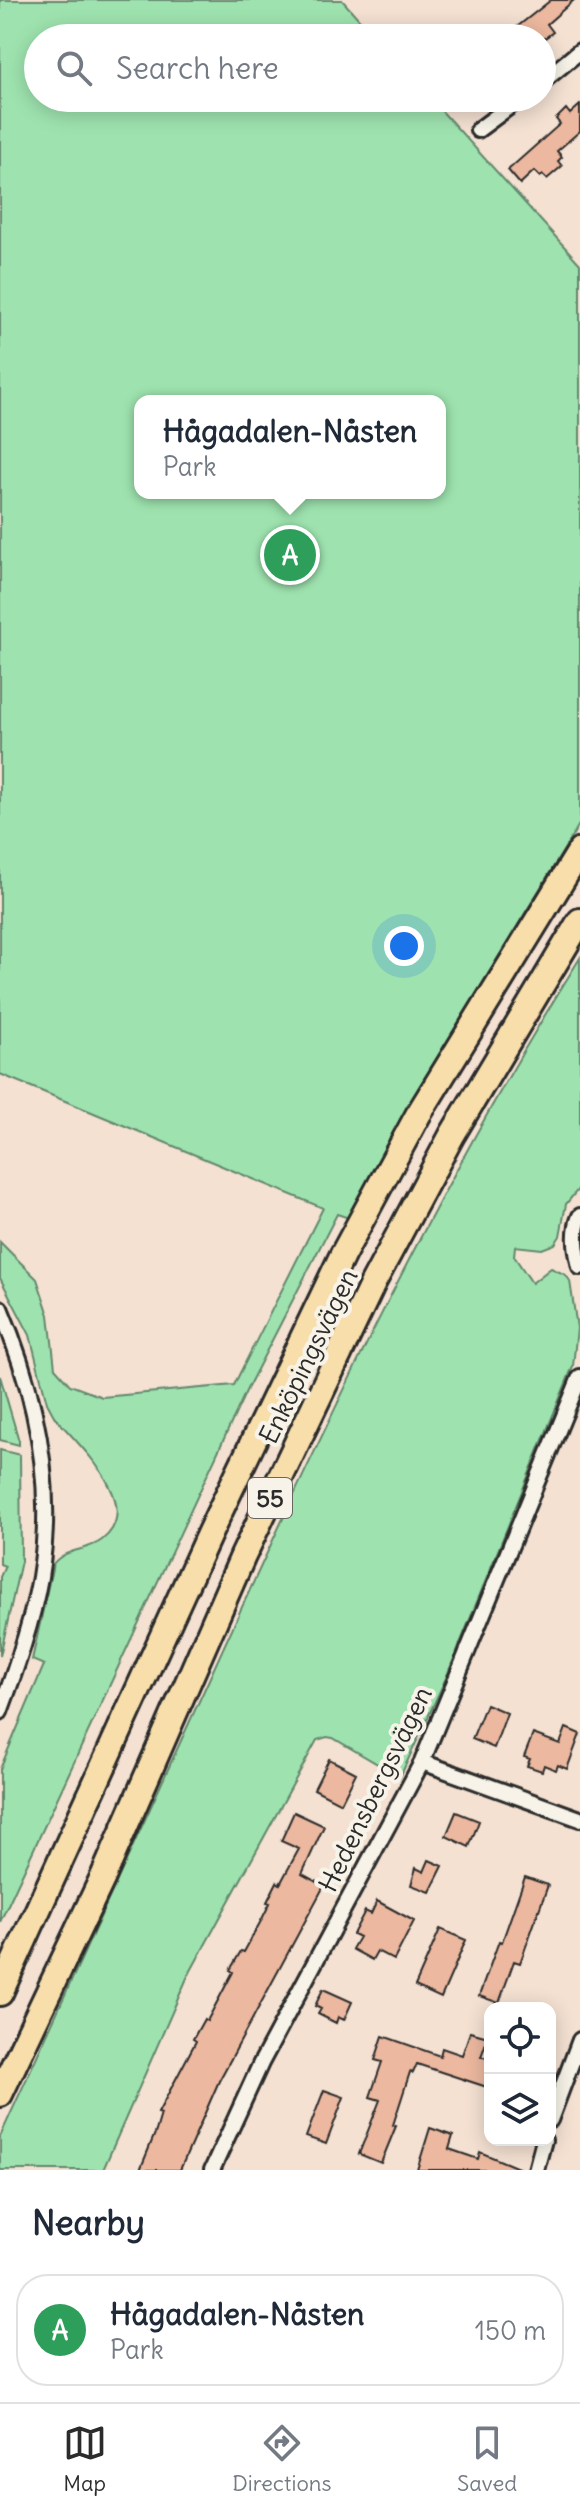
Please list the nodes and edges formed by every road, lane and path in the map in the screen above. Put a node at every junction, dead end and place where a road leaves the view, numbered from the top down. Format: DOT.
graph roads {
  1 [pos="580,51"];
  2 [pos="556,71"];
  3 [pos="502,112"];
  4 [pos="478,130"];
  5 [pos="580,851"];
  6 [pos="580,921"];
  7 [pos="580,1216"];
  8 [pos="580,1267"];
  9 [pos="0,1308"];
  10 [pos="580,1377"];
  11 [pos="0,1712"];
  12 [pos="422,1762"];
  13 [pos="580,1819"];
  14 [pos="0,1993"];
  15 [pos="580,2040"];
  16 [pos="0,2094"];
  17 [pos="556,2104"];
  18 [pos="542,2146"];
  19 [pos="212,2170"];
  20 [pos="536,2170"];
  1 -- 2 [label="street"];
  3 -- 4 [label="street"];
  5 -- 14 [label="main road, Enköpingsvägen / 55"];
  6 -- 16 [label="main road, Enköpingsvägen / 55"];
  7 -- 8 [label="street"];
  9 -- 11 [label="street"];
  10 -- 12 [label="street, Hedensbergsvägen"];
  12 -- 13 [label="street"];
  12 -- 19 [label="street, Hedensbergsvägen"];
  15 -- 17 [label="street"];
  18 -- 20 [label="street"];
}
